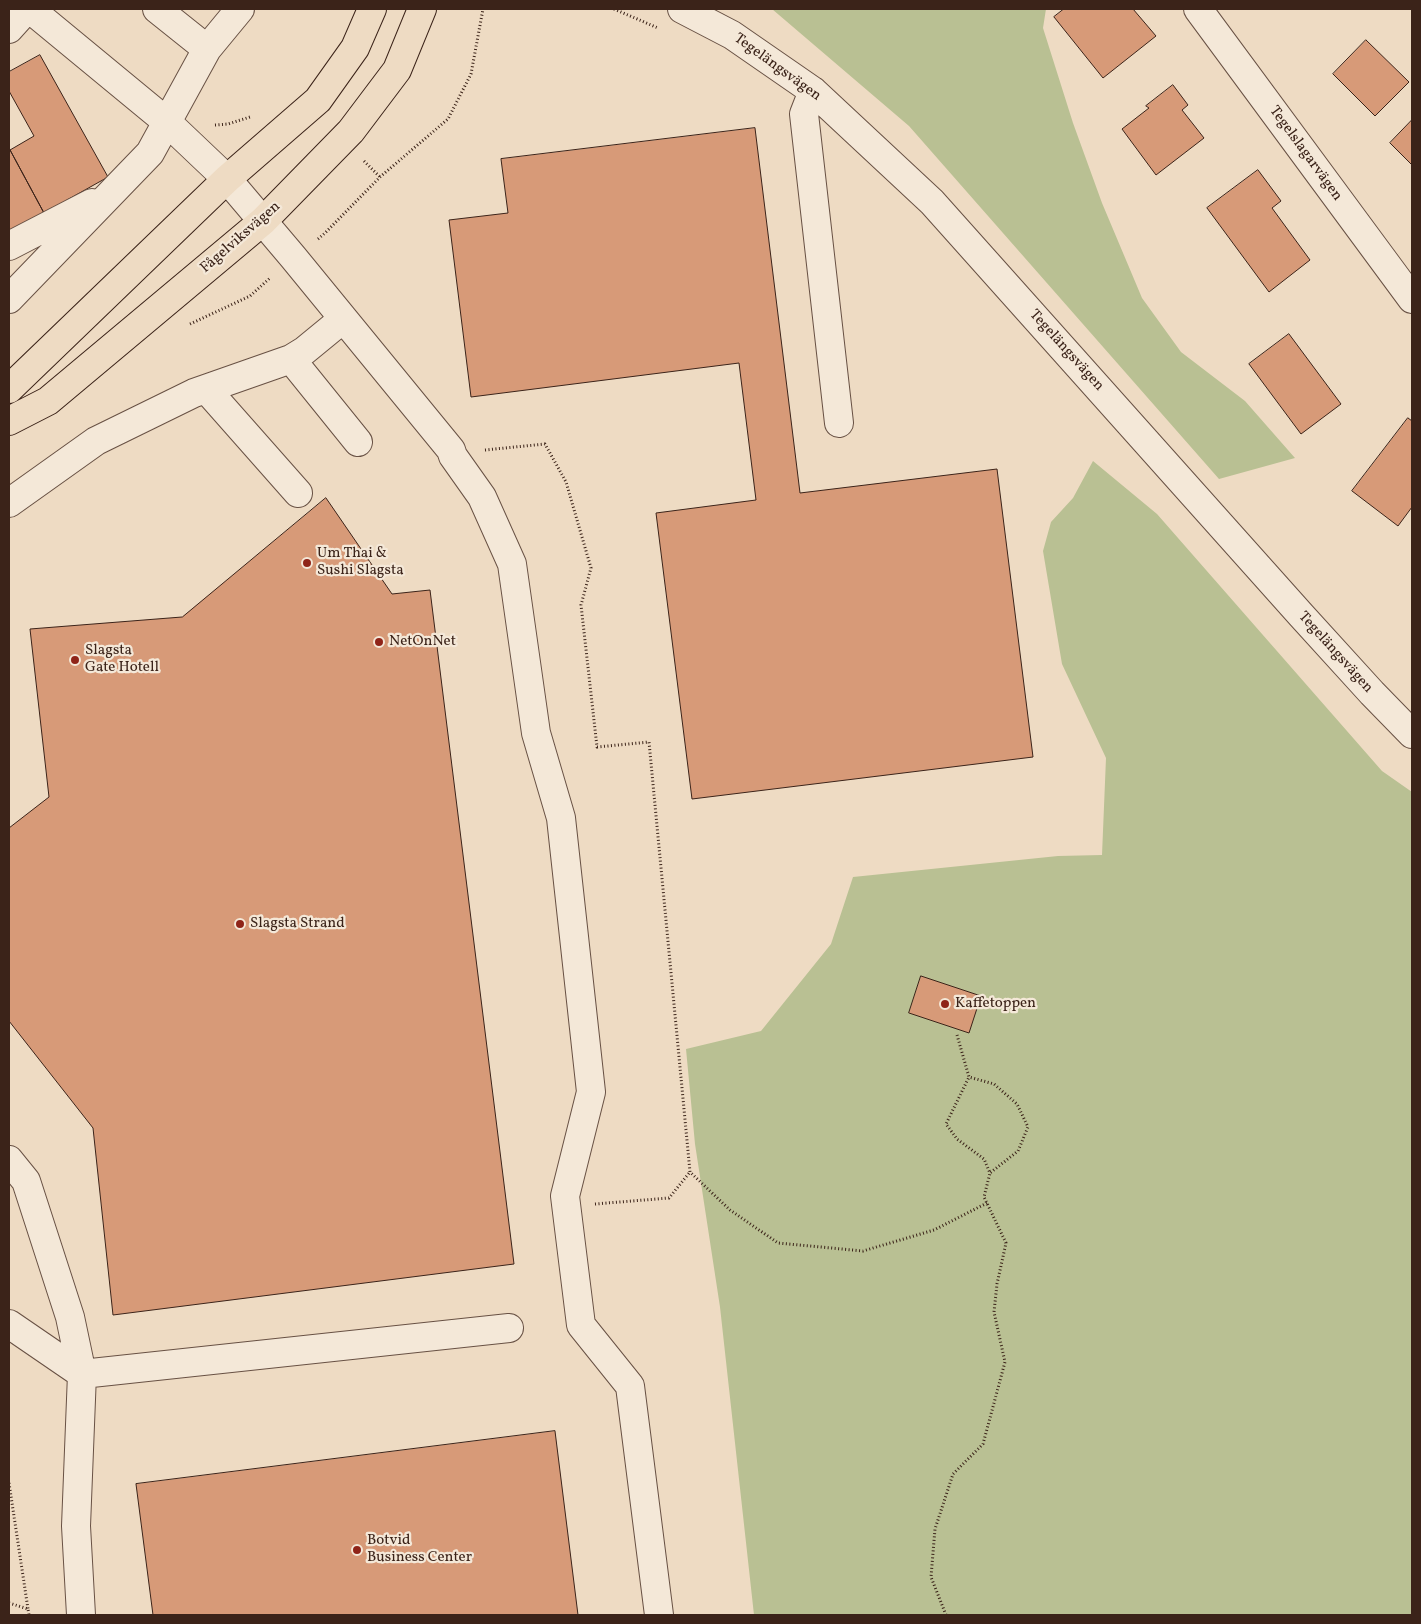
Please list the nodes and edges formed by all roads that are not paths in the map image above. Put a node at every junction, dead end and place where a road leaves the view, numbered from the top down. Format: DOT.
graph roads {
  1 [pos="28,9"];
  2 [pos="157,9"];
  3 [pos="240,9"];
  4 [pos="372,9"];
  5 [pos="422,9"];
  6 [pos="682,9"];
  7 [pos="1198,9"];
  8 [pos="9,29"];
  9 [pos="207,50"];
  10 [pos="813,91"];
  11 [pos="167,122"];
  12 [pos="227,179"];
  13 [pos="111,193"];
  14 [pos="263,222"];
  15 [pos="9,246"];
  16 [pos="9,299"];
  17 [pos="1412,299"];
  18 [pos="343,319"];
  19 [pos="290,359"];
  20 [pos="9,389"];
  21 [pos="207,390"];
  22 [pos="9,421"];
  23 [pos="839,423"];
  24 [pos="358,442"];
  25 [pos="298,493"];
  26 [pos="9,503"];
  27 [pos="1412,734"];
  28 [pos="9,1160"];
  29 [pos="9,1324"];
  30 [pos="509,1328"];
  31 [pos="82,1374"];
  32 [pos="81,1615"];
  33 [pos="659,1615"];
  1 -- 8 [label="street"];
  1 -- 11 [label="street"];
  2 -- 9 [label="street"];
  3 -- 9 [label="street"];
  4 -- 12 [label="main road"];
  5 -- 14 [label="main road, Fågelviksvägen"];
  6 -- 10 [label="street, Tegelängsvägen"];
  7 -- 17 [label="street, Tegelslagarvägen"];
  9 -- 11 [label="street"];
  10 -- 23 [label="street"];
  10 -- 27 [label="street, Tegelängsvägen"];
  11 -- 12 [label="street"];
  11 -- 13 [label="street"];
  12 -- 14 [label="street"];
  12 -- 20 [label="main road"];
  13 -- 15 [label="street"];
  13 -- 16 [label="street"];
  14 -- 18 [label="street"];
  14 -- 22 [label="main road, Fågelviksvägen"];
  18 -- 19 [label="street"];
  18 -- 33 [label="street"];
  19 -- 21 [label="street"];
  19 -- 24 [label="street"];
  21 -- 25 [label="street"];
  21 -- 26 [label="street"];
  28 -- 31 [label="street"];
  29 -- 31 [label="street"];
  30 -- 31 [label="street"];
  31 -- 32 [label="street"];
}
